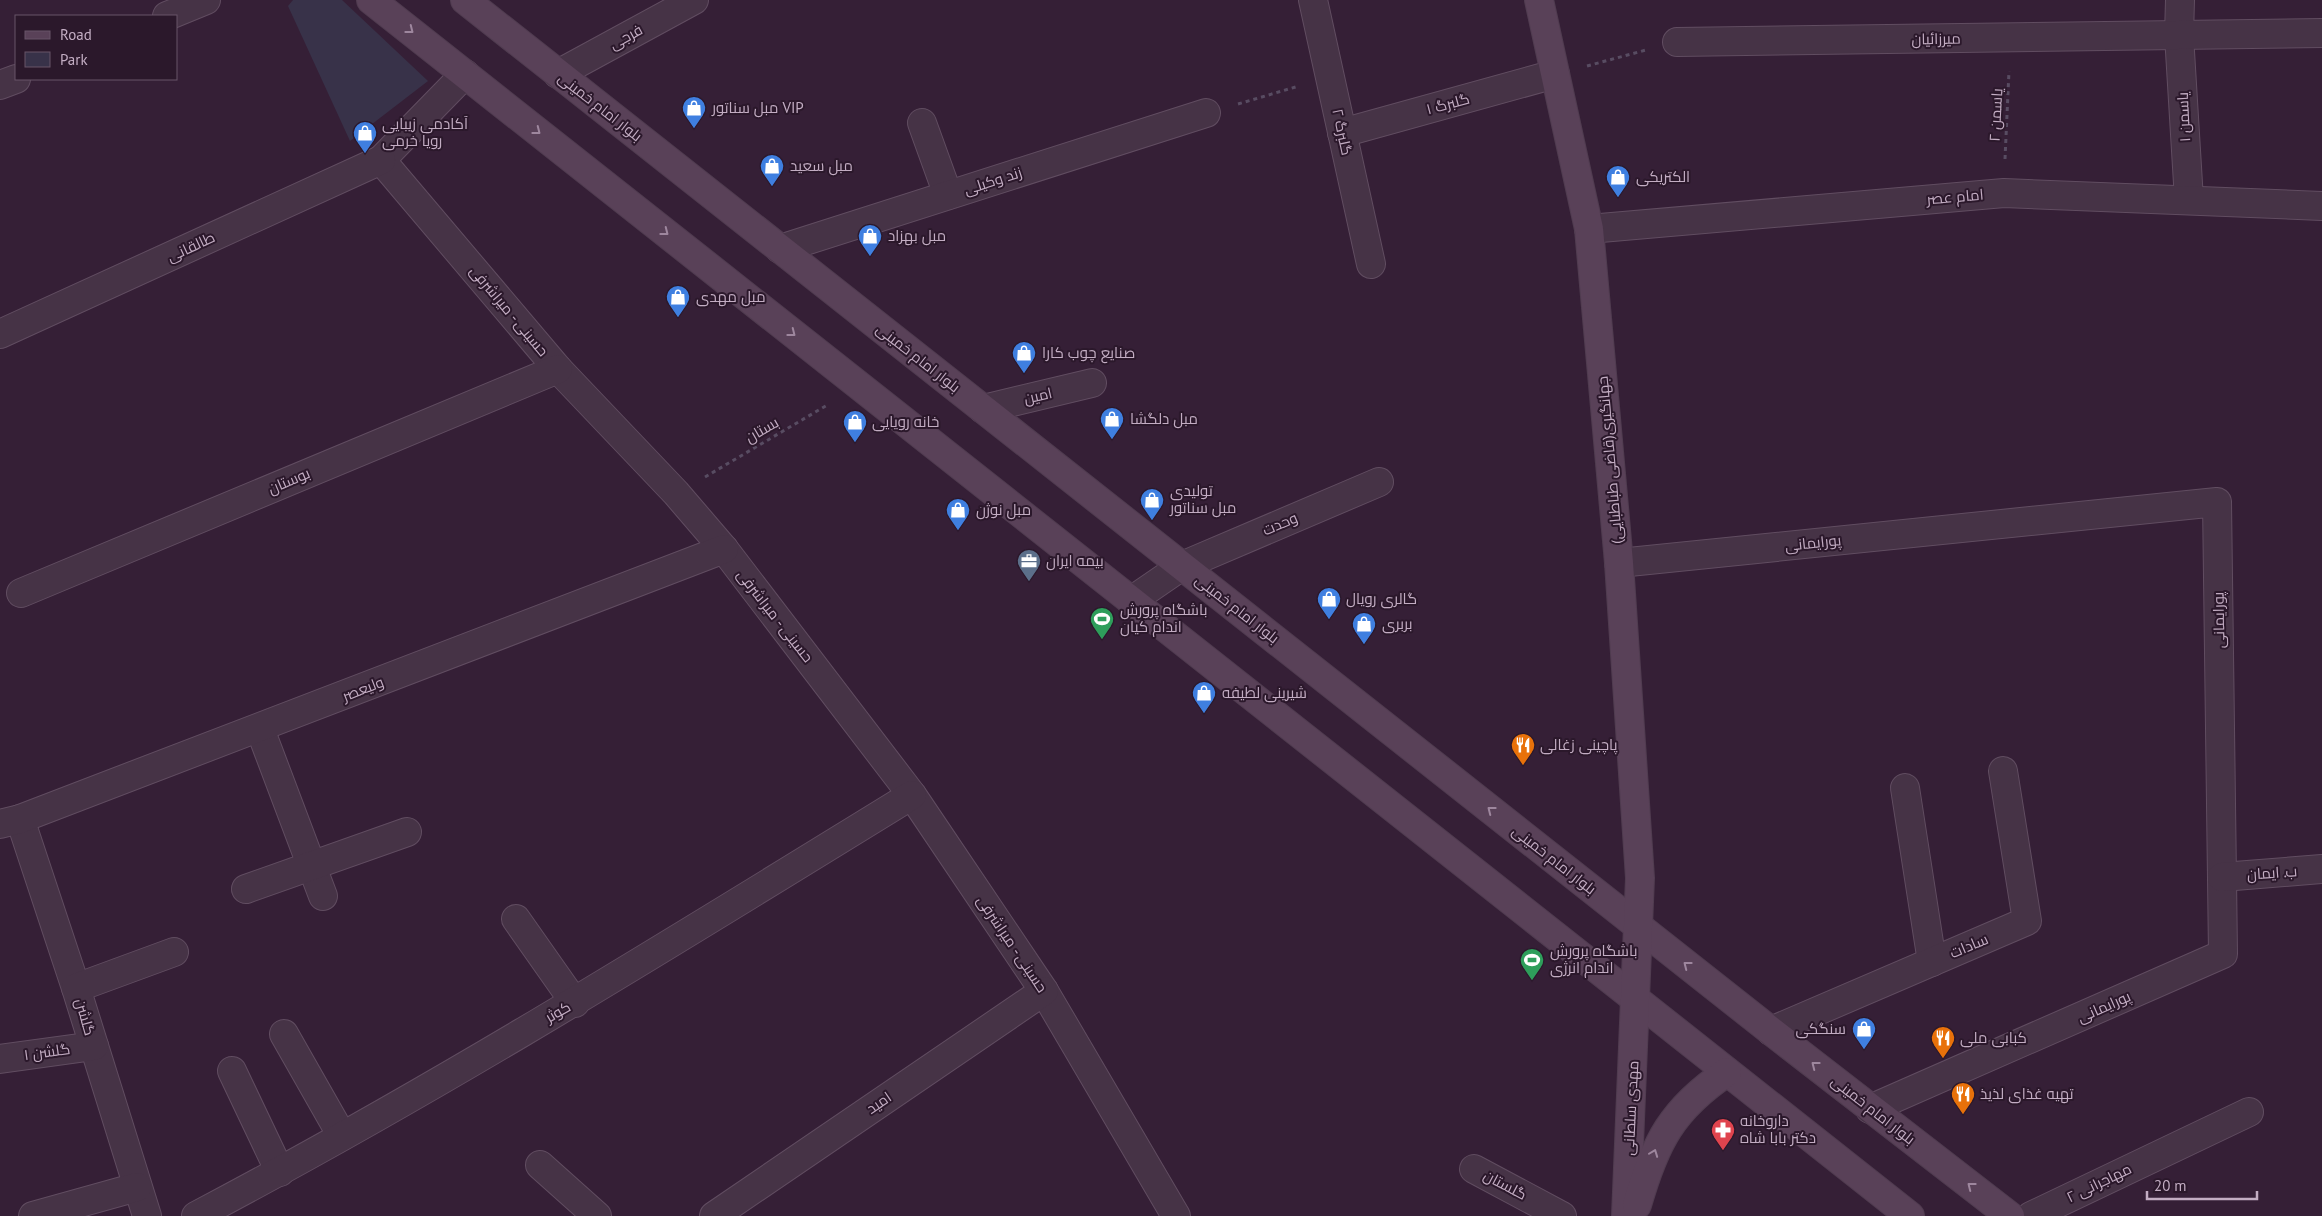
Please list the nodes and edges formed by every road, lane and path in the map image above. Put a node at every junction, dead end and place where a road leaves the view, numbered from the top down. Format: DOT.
graph roads {
  1 [pos="206,0"];
  2 [pos="371,0"];
  3 [pos="465,0"];
  4 [pos="1313,0"];
  5 [pos="1539,0"];
  6 [pos="2180,0"];
  7 [pos="681,3"];
  8 [pos="169,15"];
  9 [pos="2322,33"];
  10 [pos="2179,35"];
  11 [pos="2011,38"];
  12 [pos="1677,42"];
  13 [pos="465,74"];
  14 [pos="558,74"];
  15 [pos="1555,74"];
  16 [pos="1330,77"];
  17 [pos="15,79"];
  18 [pos="0,85"];
  19 [pos="1206,113"];
  20 [pos="922,123"];
  21 [pos="1342,133"];
  22 [pos="381,160"];
  23 [pos="2004,193"];
  24 [pos="948,195"];
  25 [pos="2189,200"];
  26 [pos="2322,206"];
  27 [pos="1589,229"];
  28 [pos="780,249"];
  29 [pos="1371,264"];
  30 [pos="0,334"];
  31 [pos="558,369"];
  32 [pos="1092,383"];
  33 [pos="859,386"];
  34 [pos="983,409"];
  35 [pos="1379,482"];
  36 [pos="676,494"];
  37 [pos="724,549"];
  38 [pos="1619,563"];
  39 [pos="1182,566"];
  40 [pos="21,593"];
  41 [pos="1131,600"];
  42 [pos="260,729"];
  43 [pos="2003,771"];
  44 [pos="1905,788"];
  45 [pos="912,795"];
  46 [pos="10,822"];
  47 [pos="407,832"];
  48 [pos="311,866"];
  49 [pos="2322,869"];
  50 [pos="2222,877"];
  51 [pos="246,889"];
  52 [pos="323,896"];
  53 [pos="516,919"];
  54 [pos="1638,926"];
  55 [pos="174,952"];
  56 [pos="1932,962"];
  57 [pos="76,988"];
  58 [pos="1044,991"];
  59 [pos="1636,1000"];
  60 [pos="575,1003"];
  61 [pos="1771,1031"];
  62 [pos="284,1034"];
  63 [pos="94,1046"];
  64 [pos="0,1059"];
  65 [pos="232,1071"];
  66 [pos="1727,1072"];
  67 [pos="1870,1109"];
  68 [pos="2249,1112"];
  69 [pos="342,1136"];
  70 [pos="540,1166"];
  71 [pos="1474,1169"];
  72 [pos="280,1172"];
  73 [pos="137,1187"];
  74 [pos="33,1216"];
  75 [pos="147,1216"];
  76 [pos="196,1216"];
  77 [pos="597,1216"];
  78 [pos="714,1216"];
  79 [pos="1176,1216"];
  80 [pos="1562,1216"];
  81 [pos="1626,1216"];
  82 [pos="1634,1216"];
  83 [pos="1910,1216"];
  84 [pos="2010,1216"];
  85 [pos="2032,1216"];
  1 -- 8 [label="street"];
  2 -- 13 [label="main road, one-way"];
  3 -- 14 [label="main road, بلوار امام خمینی"];
  4 -- 16 [label="street, گلبرگ ۲"];
  5 -- 15 [label="main road, جهانگیری(قاضی طباطبایی)"];
  6 -- 10 [label="street, یاسمن ۱"];
  7 -- 14 [label="street, فرجی"];
  9 -- 10 [label="street, میرزائیان"];
  10 -- 11 [label="street, میرزائیان"];
  10 -- 25 [label="street, یاسمن ۱"];
  11 -- 12 [label="street, میرزائیان"];
  11 -- 23 [label="path, یاسمن ۲"];
  12 -- 15 [label="path"];
  13 -- 22 [label="street"];
  13 -- 33 [label="main road, one-way"];
  14 -- 28 [label="main road, بلوار امام خمینی"];
  15 -- 21 [label="street, گلبرگ ۱"];
  15 -- 27 [label="main road, جهانگیری(قاضی طباطبایی)"];
  16 -- 19 [label="path"];
  16 -- 21 [label="street, گلبرگ ۲"];
  17 -- 18 [label="street"];
  19 -- 24 [label="street, زند وکیلی"];
  20 -- 24 [label="street"];
  21 -- 29 [label="street, گلبرگ ۲"];
  22 -- 30 [label="street, طالقانی"];
  22 -- 31 [label="street, حسینی - میراشرفی"];
  23 -- 25 [label="street, امام عصر"];
  23 -- 27 [label="street, امام عصر"];
  24 -- 28 [label="street, زند وکیلی"];
  25 -- 26 [label="street, امام عصر"];
  27 -- 38 [label="main road, جهانگیری(قاضی طباطبایی)"];
  28 -- 34 [label="main road, بلوار امام خمینی"];
  31 -- 36 [label="street, حسینی - میراشرفی"];
  31 -- 40 [label="street, بوستان"];
  32 -- 34 [label="street, امین"];
  33 -- 36 [label="path, بستان"];
  33 -- 41 [label="main road"];
  34 -- 39 [label="main road, بلوار امام خمینی"];
  35 -- 39 [label="street, وحدت"];
  36 -- 37 [label="street, حسینی - میراشرفی"];
  37 -- 42 [label="street, ولیعصر"];
  37 -- 45 [label="street, حسینی - میراشرفی"];
  38 -- 50 [label="street, پورایمانی"];
  38 -- 54 [label="main road, جهانگیری(قاضی طباطبایی)"];
  39 -- 41 [label="street, وحدت"];
  54 -- 39 [label="main road, بلوار امام خمینی, one-way"];
  41 -- 59 [label="main road"];
  42 -- 46 [label="street, ولیعصر"];
  42 -- 48 [label="street"];
  43 -- 56 [label="street, سادات"];
  44 -- 56 [label="street"];
  45 -- 58 [label="street, حسینی - میراشرفی"];
  45 -- 60 [label="street, کوثر"];
  46 -- 57 [label="street, گلشن"];
  47 -- 48 [label="street"];
  48 -- 51 [label="street"];
  48 -- 52 [label="street"];
  49 -- 50 [label="street, ب. ایمان"];
  50 -- 67 [label="street, پورایمانی"];
  53 -- 60 [label="street"];
  54 -- 59 [label="main road, جهانگیری(قاضی طباطبایی)"];
  61 -- 54 [label="main road, بلوار امام خمینی, one-way"];
  55 -- 57 [label="street"];
  56 -- 61 [label="street, سادات"];
  57 -- 63 [label="street, گلشن"];
  58 -- 78 [label="street, امید"];
  58 -- 79 [label="street, حسینی - میراشرفی"];
  59 -- 66 [label="main road"];
  59 -- 81 [label="main road, مهدی سلطانی"];
  60 -- 69 [label="street, کوثر"];
  67 -- 61 [label="main road, بلوار امام خمینی, one-way"];
  62 -- 69 [label="street"];
  63 -- 64 [label="street, گلشن ۱"];
  63 -- 73 [label="street, گلشن"];
  65 -- 72 [label="street"];
  82 -- 66 [label="main road, one-way"];
  66 -- 83 [label="main road"];
  84 -- 67 [label="main road, بلوار امام خمینی, one-way"];
  68 -- 85 [label="street, مهاجرانی ۲"];
  69 -- 72 [label="street, کوثر"];
  70 -- 77 [label="street"];
  71 -- 80 [label="street, گلستان"];
  72 -- 76 [label="street, کوثر"];
  73 -- 74 [label="street"];
  73 -- 75 [label="street, گلشن"];
}
